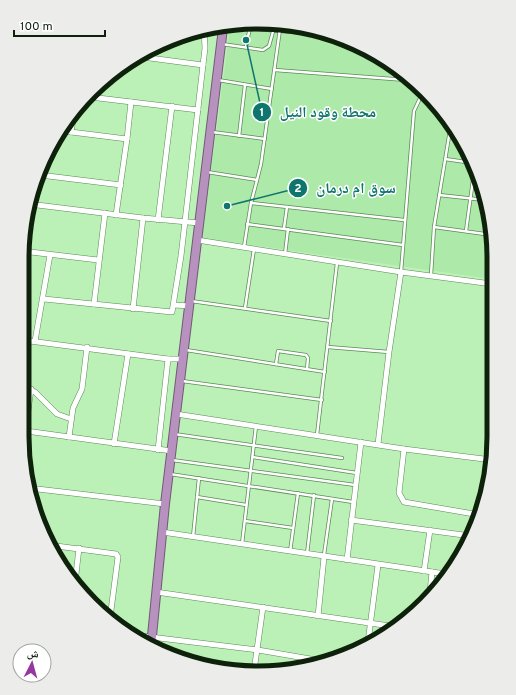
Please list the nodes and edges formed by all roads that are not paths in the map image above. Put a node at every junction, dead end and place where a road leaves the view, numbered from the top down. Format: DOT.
graph roads {
  1 [pos="250,29"];
  2 [pos="276,29"];
  3 [pos="277,30"];
  4 [pos="223,32"];
  5 [pos="204,35"];
  6 [pos="221,44"];
  7 [pos="246,47"];
  8 [pos="148,58"];
  9 [pos="203,65"];
  10 [pos="275,70"];
  11 [pos="216,80"];
  12 [pos="401,80"];
  13 [pos="245,85"];
  14 [pos="272,89"];
  15 [pos="421,97"];
  16 [pos="95,98"];
  17 [pos="131,102"];
  18 [pos="172,106"];
  19 [pos="198,110"];
  20 [pos="72,125"];
  21 [pos="68,132"];
  22 [pos="71,132"];
  23 [pos="210,132"];
  24 [pos="450,133"];
  25 [pos="239,136"];
  26 [pos="127,139"];
  27 [pos="265,139"];
  28 [pos="445,159"];
  29 [pos="466,162"];
  30 [pos="204,172"];
  31 [pos="44,175"];
  32 [pos="473,179"];
  33 [pos="257,180"];
  34 [pos="121,185"];
  35 [pos="439,195"];
  36 [pos="471,199"];
  37 [pos="479,200"];
  38 [pos="250,203"];
  39 [pos="35,205"];
  40 [pos="287,208"];
  41 [pos="105,213"];
  42 [pos="116,215"];
  43 [pos="143,218"];
  44 [pos="158,220"];
  45 [pos="404,220"];
  46 [pos="184,222"];
  47 [pos="199,223"];
  48 [pos="247,224"];
  49 [pos="434,227"];
  50 [pos="284,228"];
  51 [pos="288,229"];
  52 [pos="466,232"];
  53 [pos="486,234"];
  54 [pos="197,240"];
  55 [pos="403,245"];
  56 [pos="244,248"];
  57 [pos="254,249"];
  58 [pos="29,252"];
  59 [pos="285,254"];
  60 [pos="50,256"];
  61 [pos="98,260"];
  62 [pos="338,262"];
  63 [pos="401,272"];
  64 [pos="430,276"];
  65 [pos="487,283"];
  66 [pos="44,299"];
  67 [pos="94,304"];
  68 [pos="174,304"];
  69 [pos="190,304"];
  70 [pos="245,308"];
  71 [pos="133,309"];
  72 [pos="332,321"];
  73 [pos="29,341"];
  74 [pos="35,341"];
  75 [pos="328,346"];
  76 [pos="87,347"];
  77 [pos="184,350"];
  78 [pos="389,352"];
  79 [pos="128,354"];
  80 [pos="183,358"];
  81 [pos="168,359"];
  82 [pos="276,364"];
  83 [pos="307,369"];
  84 [pos="325,372"];
  85 [pos="180,380"];
  86 [pos="30,389"];
  87 [pos="29,400"];
  88 [pos="322,400"];
  89 [pos="176,414"];
  90 [pos="71,419"];
  91 [pos="256,426"];
  92 [pos="29,431"];
  93 [pos="174,434"];
  94 [pos="317,435"];
  95 [pos="69,437"];
  96 [pos="361,442"];
  97 [pos="114,444"];
  98 [pos="378,444"];
  99 [pos="254,445"];
  100 [pos="404,449"];
  101 [pos="158,450"];
  102 [pos="172,456"];
  103 [pos="253,457"];
  104 [pos="342,458"];
  105 [pos="486,459"];
  106 [pos="252,470"];
  107 [pos="357,472"];
  108 [pos="170,474"];
  109 [pos="199,478"];
  110 [pos="355,486"];
  111 [pos="249,487"];
  112 [pos="35,488"];
  113 [pos="298,493"];
  114 [pos="314,495"];
  115 [pos="197,497"];
  116 [pos="332,498"];
  117 [pos="353,502"];
  118 [pos="165,504"];
  119 [pos="246,505"];
  120 [pos="474,514"];
  121 [pos="351,520"];
  122 [pos="245,521"];
  123 [pos="293,528"];
  124 [pos="430,530"];
  125 [pos="162,532"];
  126 [pos="465,535"];
  127 [pos="192,537"];
  128 [pos="242,545"];
  129 [pos="57,546"];
  130 [pos="79,548"];
  131 [pos="290,552"];
  132 [pos="307,555"];
  133 [pos="324,557"];
  134 [pos="347,560"];
  135 [pos="378,565"];
  136 [pos="424,571"];
  137 [pos="432,572"];
  138 [pos="442,573"];
  139 [pos="75,574"];
  140 [pos="430,587"];
  141 [pos="156,592"];
  142 [pos="263,607"];
  143 [pos="111,612"];
  144 [pos="318,616"];
  145 [pos="371,623"];
  146 [pos="387,626"];
  147 [pos="146,636"];
  148 [pos="152,637"];
  149 [pos="369,637"];
  150 [pos="258,650"];
  151 [pos="312,659"];
  152 [pos="255,666"];
  1 -- 7 [label="lane"];
  2 -- 7 [label="lane"];
  3 -- 10 [label="lane"];
  4 -- 6 [label="highway"];
  5 -- 9 [label="street"];
  6 -- 7 [label="lane"];
  6 -- 11 [label="highway"];
  8 -- 9 [label="street"];
  9 -- 19 [label="street"];
  10 -- 12 [label="lane"];
  10 -- 14 [label="lane"];
  11 -- 13 [label="lane"];
  11 -- 23 [label="highway"];
  13 -- 14 [label="lane"];
  13 -- 25 [label="lane"];
  14 -- 27 [label="lane"];
  15 -- 45 [label="lane"];
  16 -- 17 [label="street"];
  17 -- 18 [label="street"];
  17 -- 26 [label="street"];
  18 -- 19 [label="street"];
  18 -- 44 [label="street"];
  19 -- 46 [label="street"];
  20 -- 22 [label="street"];
  21 -- 22 [label="street"];
  22 -- 26 [label="street"];
  23 -- 25 [label="lane"];
  23 -- 30 [label="highway"];
  24 -- 28 [label="lane"];
  25 -- 27 [label="lane"];
  26 -- 34 [label="street"];
  27 -- 33 [label="lane"];
  28 -- 29 [label="lane"];
  28 -- 35 [label="lane"];
  30 -- 33 [label="lane"];
  30 -- 47 [label="highway"];
  31 -- 34 [label="street"];
  32 -- 36 [label="lane"];
  33 -- 38 [label="lane"];
  34 -- 42 [label="street"];
  35 -- 36 [label="lane"];
  35 -- 49 [label="lane"];
  36 -- 37 [label="lane"];
  36 -- 52 [label="lane"];
  38 -- 40 [label="lane"];
  38 -- 48 [label="lane"];
  39 -- 41 [label="street"];
  40 -- 45 [label="lane"];
  40 -- 50 [label="lane"];
  41 -- 42 [label="street"];
  41 -- 61 [label="street"];
  42 -- 43 [label="street"];
  43 -- 44 [label="street"];
  43 -- 71 [label="street"];
  44 -- 46 [label="street"];
  45 -- 55 [label="lane"];
  46 -- 47 [label="street"];
  46 -- 68 [label="street"];
  47 -- 54 [label="highway"];
  48 -- 50 [label="lane"];
  48 -- 56 [label="lane"];
  49 -- 52 [label="lane"];
  49 -- 64 [label="lane"];
  50 -- 51 [label="lane"];
  51 -- 55 [label="lane"];
  51 -- 59 [label="lane"];
  52 -- 53 [label="lane"];
  54 -- 56 [label="street"];
  54 -- 69 [label="highway"];
  55 -- 63 [label="lane"];
  56 -- 57 [label="street"];
  57 -- 59 [label="street"];
  57 -- 70 [label="lane"];
  58 -- 60 [label="street"];
  59 -- 62 [label="street"];
  60 -- 61 [label="street"];
  60 -- 66 [label="street"];
  61 -- 67 [label="street"];
  62 -- 63 [label="street"];
  62 -- 72 [label="lane"];
  63 -- 64 [label="street"];
  63 -- 78 [label="street"];
  64 -- 65 [label="street"];
  66 -- 67 [label="street"];
  66 -- 74 [label="street"];
  67 -- 71 [label="street"];
  68 -- 69 [label="street"];
  68 -- 71 [label="street"];
  69 -- 70 [label="lane"];
  69 -- 77 [label="highway"];
  70 -- 72 [label="lane"];
  72 -- 75 [label="lane"];
  73 -- 74 [label="street"];
  74 -- 76 [label="street"];
  75 -- 78 [label="lane"];
  75 -- 84 [label="lane"];
  76 -- 79 [label="street"];
  76 -- 90 [label="street"];
  77 -- 80 [label="highway"];
  77 -- 82 [label="lane"];
  78 -- 98 [label="street"];
  79 -- 81 [label="street"];
  79 -- 97 [label="street"];
  80 -- 81 [label="street"];
  80 -- 85 [label="highway"];
  81 -- 101 [label="street"];
  82 -- 83 [label="lane"];
  82 -- 83 [label="lane"];
  83 -- 84 [label="lane"];
  84 -- 88 [label="lane"];
  85 -- 88 [label="lane"];
  85 -- 89 [label="highway"];
  86 -- 87 [label="street"];
  86 -- 90 [label="street"];
  88 -- 94 [label="lane"];
  89 -- 91 [label="street"];
  89 -- 93 [label="highway"];
  90 -- 95 [label="street"];
  91 -- 94 [label="street"];
  91 -- 99 [label="lane"];
  92 -- 95 [label="street"];
  93 -- 99 [label="lane"];
  93 -- 102 [label="highway"];
  94 -- 96 [label="street"];
  95 -- 97 [label="street"];
  96 -- 98 [label="street"];
  96 -- 107 [label="street"];
  97 -- 101 [label="street"];
  98 -- 100 [label="street"];
  99 -- 103 [label="lane"];
  99 -- 104 [label="lane"];
  100 -- 105 [label="street"];
  100 -- 120 [label="street"];
  101 -- 102 [label="street"];
  102 -- 106 [label="lane"];
  102 -- 108 [label="highway"];
  103 -- 106 [label="lane"];
  103 -- 107 [label="lane"];
  106 -- 110 [label="lane"];
  106 -- 111 [label="lane"];
  107 -- 110 [label="street"];
  108 -- 109 [label="lane"];
  108 -- 118 [label="highway"];
  109 -- 111 [label="lane"];
  109 -- 115 [label="lane"];
  110 -- 117 [label="street"];
  111 -- 113 [label="lane"];
  111 -- 119 [label="lane"];
  112 -- 118 [label="street"];
  113 -- 114 [label="lane"];
  113 -- 123 [label="lane"];
  114 -- 116 [label="lane"];
  114 -- 132 [label="lane"];
  115 -- 119 [label="lane"];
  115 -- 127 [label="lane"];
  116 -- 117 [label="lane"];
  116 -- 133 [label="lane"];
  117 -- 121 [label="street"];
  118 -- 125 [label="highway"];
  119 -- 122 [label="lane"];
  121 -- 124 [label="street"];
  121 -- 134 [label="street"];
  122 -- 123 [label="lane"];
  122 -- 128 [label="lane"];
  123 -- 131 [label="lane"];
  124 -- 126 [label="street"];
  124 -- 136 [label="street"];
  125 -- 127 [label="street"];
  125 -- 141 [label="highway"];
  127 -- 128 [label="street"];
  128 -- 131 [label="street"];
  129 -- 130 [label="street"];
  130 -- 139 [label="street"];
  130 -- 143 [label="street"];
  131 -- 132 [label="street"];
  132 -- 133 [label="street"];
  133 -- 134 [label="street"];
  133 -- 144 [label="street"];
  134 -- 135 [label="street"];
  135 -- 136 [label="street"];
  135 -- 145 [label="street"];
  136 -- 137 [label="street"];
  137 -- 138 [label="street"];
  137 -- 140 [label="street"];
  141 -- 142 [label="street"];
  141 -- 148 [label="highway"];
  142 -- 144 [label="street"];
  142 -- 150 [label="street"];
  144 -- 145 [label="street"];
  145 -- 146 [label="street"];
  145 -- 149 [label="street"];
  147 -- 148 [label="street"];
  148 -- 150 [label="street"];
  150 -- 151 [label="street"];
  150 -- 152 [label="street"];
}
